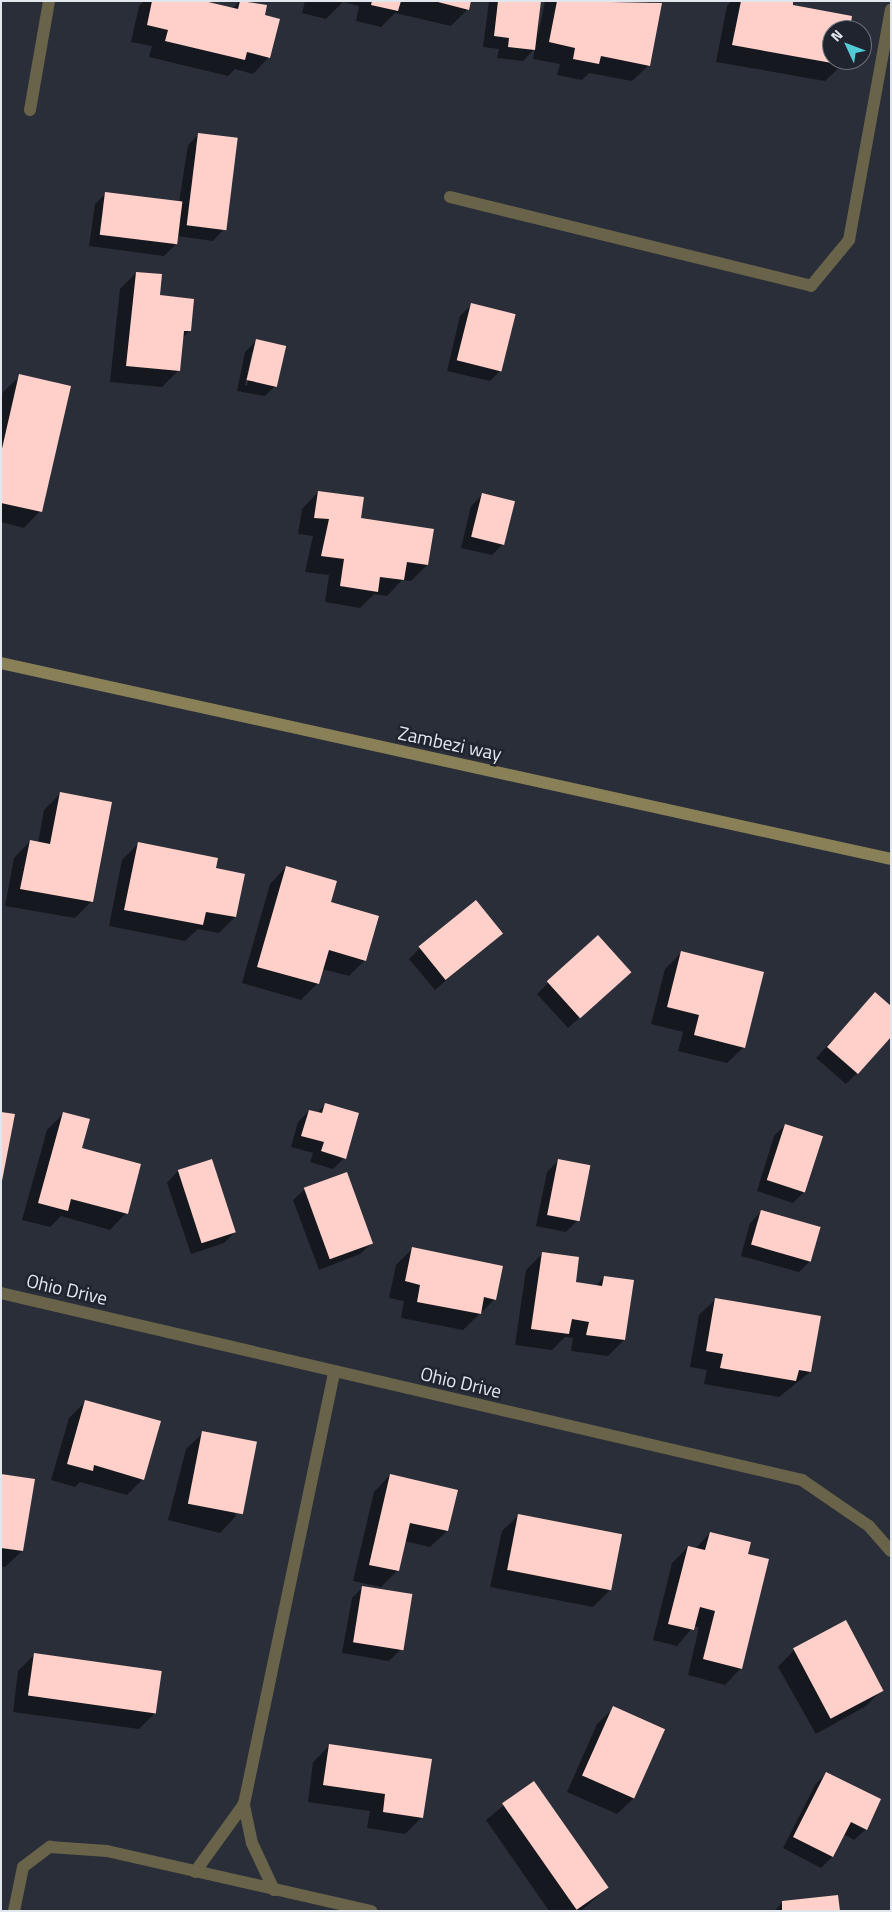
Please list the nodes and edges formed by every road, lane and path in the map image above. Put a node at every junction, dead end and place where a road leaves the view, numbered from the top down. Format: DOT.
graph roads {
  1 [pos="49,1"];
  2 [pos="891,10"];
  3 [pos="30,110"];
  4 [pos="450,197"];
  5 [pos="1,663"];
  6 [pos="891,859"];
  7 [pos="1,1293"];
  8 [pos="334,1373"];
  9 [pos="891,1551"];
  10 [pos="244,1804"];
  11 [pos="195,1872"];
  12 [pos="274,1890"];
  13 [pos="14,1911"];
  14 [pos="371,1911"];
  1 -- 3 [label="street"];
  2 -- 4 [label="street"];
  5 -- 6 [label="main road, Zambezi way"];
  7 -- 8 [label="street, Ohio Drive"];
  8 -- 9 [label="street, Ohio Drive"];
  8 -- 10 [label="street"];
  10 -- 11 [label="street"];
  10 -- 12 [label="street"];
  11 -- 12 [label="street"];
  11 -- 13 [label="street"];
  12 -- 14 [label="street"];
}
